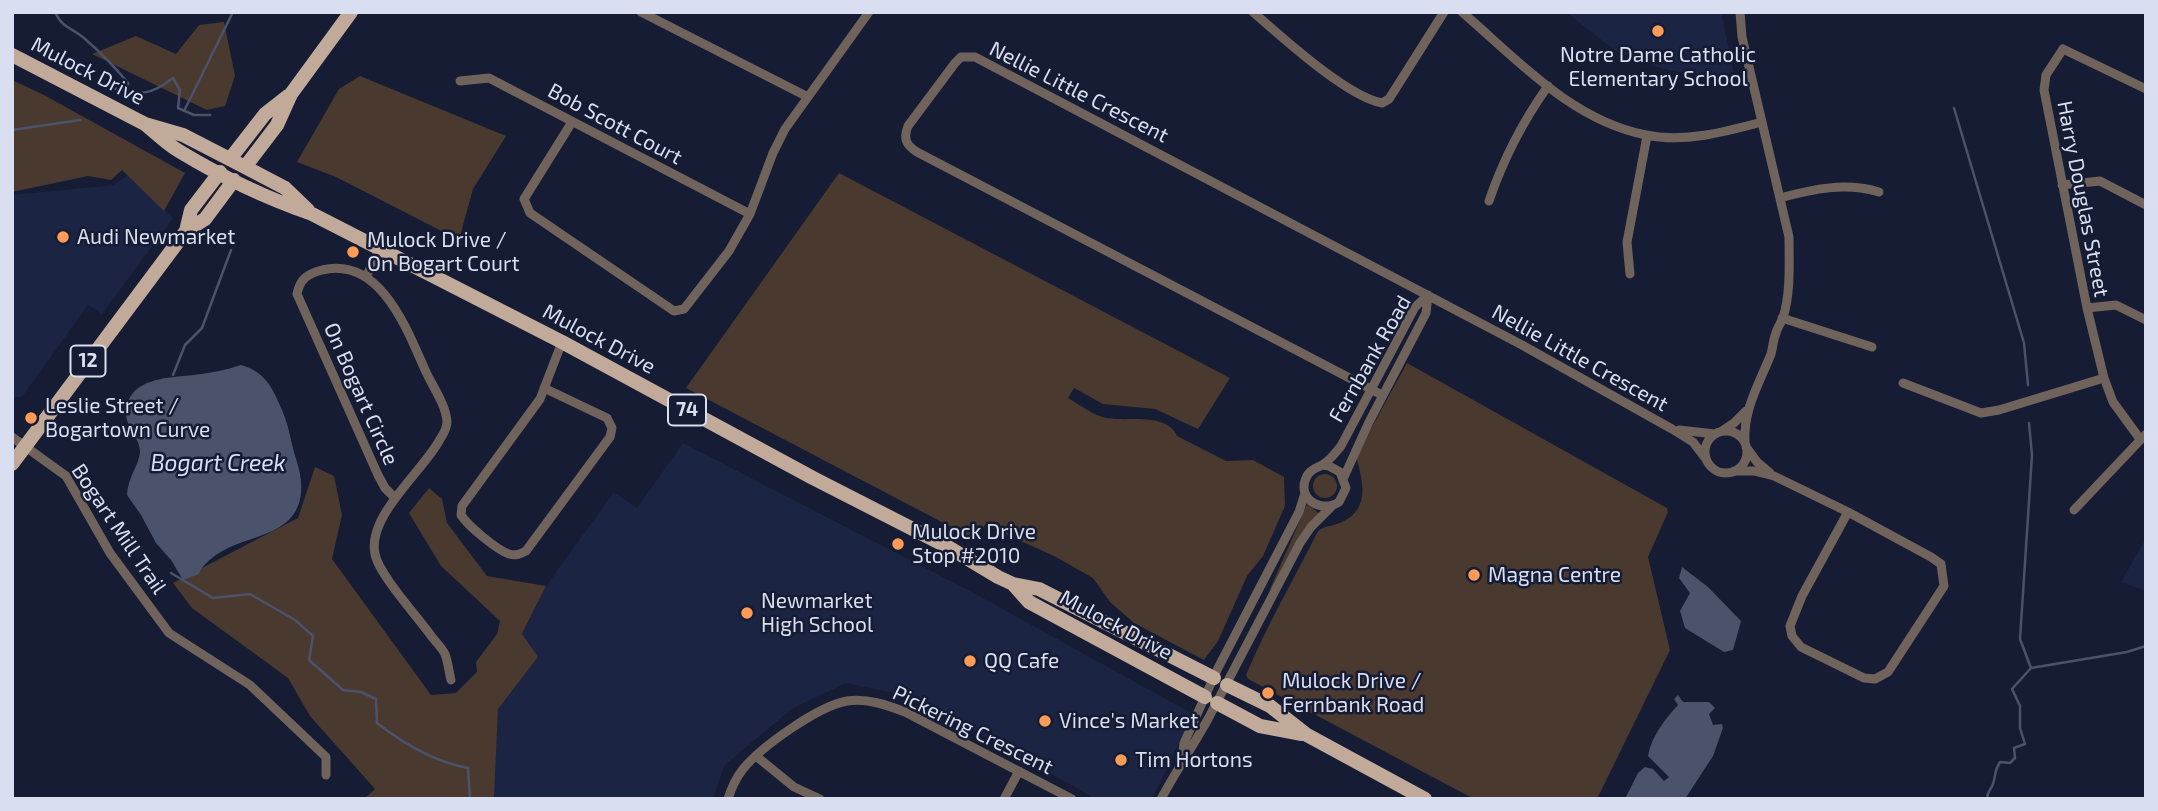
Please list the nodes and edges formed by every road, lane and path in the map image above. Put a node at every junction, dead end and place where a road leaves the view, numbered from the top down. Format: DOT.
graph roads {
  1 [pos="352,12"];
  2 [pos="641,12"];
  3 [pos="869,12"];
  4 [pos="1252,12"];
  5 [pos="1444,12"];
  6 [pos="1462,12"];
  7 [pos="1740,12"];
  8 [pos="12,55"];
  9 [pos="460,81"];
  10 [pos="1548,86"];
  11 [pos="2146,89"];
  12 [pos="290,94"];
  13 [pos="808,97"];
  14 [pos="572,122"];
  15 [pos="1762,122"];
  16 [pos="145,124"];
  17 [pos="1647,136"];
  18 [pos="230,159"];
  19 [pos="245,167"];
  20 [pos="220,172"];
  21 [pos="234,180"];
  22 [pos="2062,185"];
  23 [pos="1879,192"];
  24 [pos="1780,198"];
  25 [pos="1489,201"];
  26 [pos="2146,205"];
  27 [pos="312,214"];
  28 [pos="750,215"];
  29 [pos="186,230"];
  30 [pos="380,248"];
  31 [pos="1630,274"];
  32 [pos="366,277"];
  33 [pos="1428,295"];
  34 [pos="2087,308"];
  35 [pos="1783,318"];
  36 [pos="2146,320"];
  37 [pos="562,342"];
  38 [pos="1872,347"];
  39 [pos="2104,378"];
  40 [pos="1903,383"];
  41 [pos="544,388"];
  42 [pos="1371,389"];
  43 [pos="1382,395"];
  44 [pos="1747,410"];
  45 [pos="1672,429"];
  46 [pos="1719,432"];
  47 [pos="12,437"];
  48 [pos="2143,437"];
  49 [pos="1745,445"];
  50 [pos="24,446"];
  51 [pos="1706,459"];
  52 [pos="12,464"];
  53 [pos="1323,466"];
  54 [pos="1734,471"];
  55 [pos="1774,476"];
  56 [pos="1344,477"];
  57 [pos="1305,493"];
  58 [pos="395,498"];
  59 [pos="1331,507"];
  60 [pos="2074,510"];
  61 [pos="1848,512"];
  62 [pos="1013,583"];
  63 [pos="451,680"];
  64 [pos="1220,681"];
  65 [pos="1211,700"];
  66 [pos="1307,735"];
  67 [pos="756,757"];
  68 [pos="1019,771"];
  69 [pos="326,775"];
  70 [pos="728,799"];
  71 [pos="820,799"];
  72 [pos="1004,799"];
  73 [pos="1072,799"];
  74 [pos="1161,799"];
  75 [pos="1425,799"];
  1 -- 12 [label="main road"];
  2 -- 13 [label="street"];
  3 -- 13 [label="street"];
  4 -- 5 [label="street"];
  6 -- 10 [label="street"];
  7 -- 15 [label="street"];
  8 -- 16 [label="main road, Mulock Drive / 74"];
  9 -- 14 [label="street, Bob Scott Court"];
  10 -- 17 [label="street"];
  10 -- 25 [label="street"];
  11 -- 22 [label="street, Harry Douglas Street"];
  12 -- 18 [label="main road"];
  12 -- 19 [label="main road"];
  13 -- 28 [label="street"];
  14 -- 28 [label="street, Bob Scott Court"];
  14 -- 28 [label="street"];
  15 -- 17 [label="street"];
  15 -- 24 [label="street"];
  16 -- 18 [label="main road, Mulock Drive / 74"];
  16 -- 20 [label="main road, Mulock Drive / 74"];
  17 -- 31 [label="street"];
  18 -- 19 [label="main road, Mulock Drive / 74"];
  19 -- 27 [label="main road, Mulock Drive / 74"];
  20 -- 21 [label="main road, Mulock Drive / 74"];
  20 -- 29 [label="main road, 12"];
  21 -- 27 [label="main road, Mulock Drive / 74"];
  21 -- 29 [label="main road, 12"];
  22 -- 26 [label="street"];
  22 -- 34 [label="street, Harry Douglas Street"];
  23 -- 24 [label="street"];
  24 -- 35 [label="street"];
  27 -- 30 [label="main road, Mulock Drive / 74"];
  29 -- 50 [label="main road, 12"];
  30 -- 32 [label="street"];
  30 -- 37 [label="main road, Mulock Drive / 74"];
  32 -- 58 [label="street, On Bogart Circle"];
  32 -- 58 [label="street, On Bogart Circle"];
  33 -- 42 [label="street, Fernbank Road"];
  33 -- 42 [label="street, Nellie Little Crescent"];
  33 -- 43 [label="street, Fernbank Road"];
  33 -- 45 [label="street, Nellie Little Crescent"];
  34 -- 36 [label="street"];
  34 -- 39 [label="street, Harry Douglas Street"];
  35 -- 38 [label="street"];
  35 -- 44 [label="street"];
  37 -- 41 [label="street"];
  37 -- 62 [label="main road, Mulock Drive / 74"];
  39 -- 40 [label="street"];
  39 -- 48 [label="street, Harry Douglas Street"];
  41 -- 41 [label="street"];
  42 -- 43 [label="street, Nellie Little Crescent"];
  42 -- 53 [label="street, Fernbank Road"];
  43 -- 56 [label="street, Fernbank Road"];
  44 -- 46 [label="street"];
  44 -- 49 [label="street"];
  45 -- 46 [label="street, Nellie Little Crescent"];
  45 -- 51 [label="street, Nellie Little Crescent"];
  46 -- 49 [label="street"];
  46 -- 51 [label="street"];
  47 -- 50 [label="street, Bogart Mill Trail"];
  48 -- 60 [label="street"];
  49 -- 54 [label="street"];
  49 -- 55 [label="street"];
  50 -- 52 [label="main road, 12"];
  50 -- 69 [label="street, Bogart Mill Trail"];
  51 -- 54 [label="street"];
  53 -- 56 [label="street"];
  53 -- 57 [label="street"];
  54 -- 55 [label="street"];
  55 -- 61 [label="street"];
  56 -- 59 [label="street"];
  57 -- 59 [label="street"];
  57 -- 64 [label="street"];
  58 -- 63 [label="street"];
  59 -- 64 [label="street"];
  61 -- 61 [label="street"];
  62 -- 64 [label="main road, Mulock Drive / 74"];
  62 -- 65 [label="main road, Mulock Drive / 74"];
  64 -- 65 [label="street"];
  64 -- 65 [label="street"];
  64 -- 66 [label="main road, Mulock Drive / 74"];
  65 -- 66 [label="main road, Mulock Drive / 74"];
  65 -- 74 [label="street"];
  66 -- 75 [label="main road, Mulock Drive / 74"];
  67 -- 68 [label="street, Pickering Crescent"];
  67 -- 70 [label="street, Pickering Crescent"];
  67 -- 71 [label="street"];
  68 -- 72 [label="street"];
  68 -- 73 [label="street, Pickering Crescent"];
}
